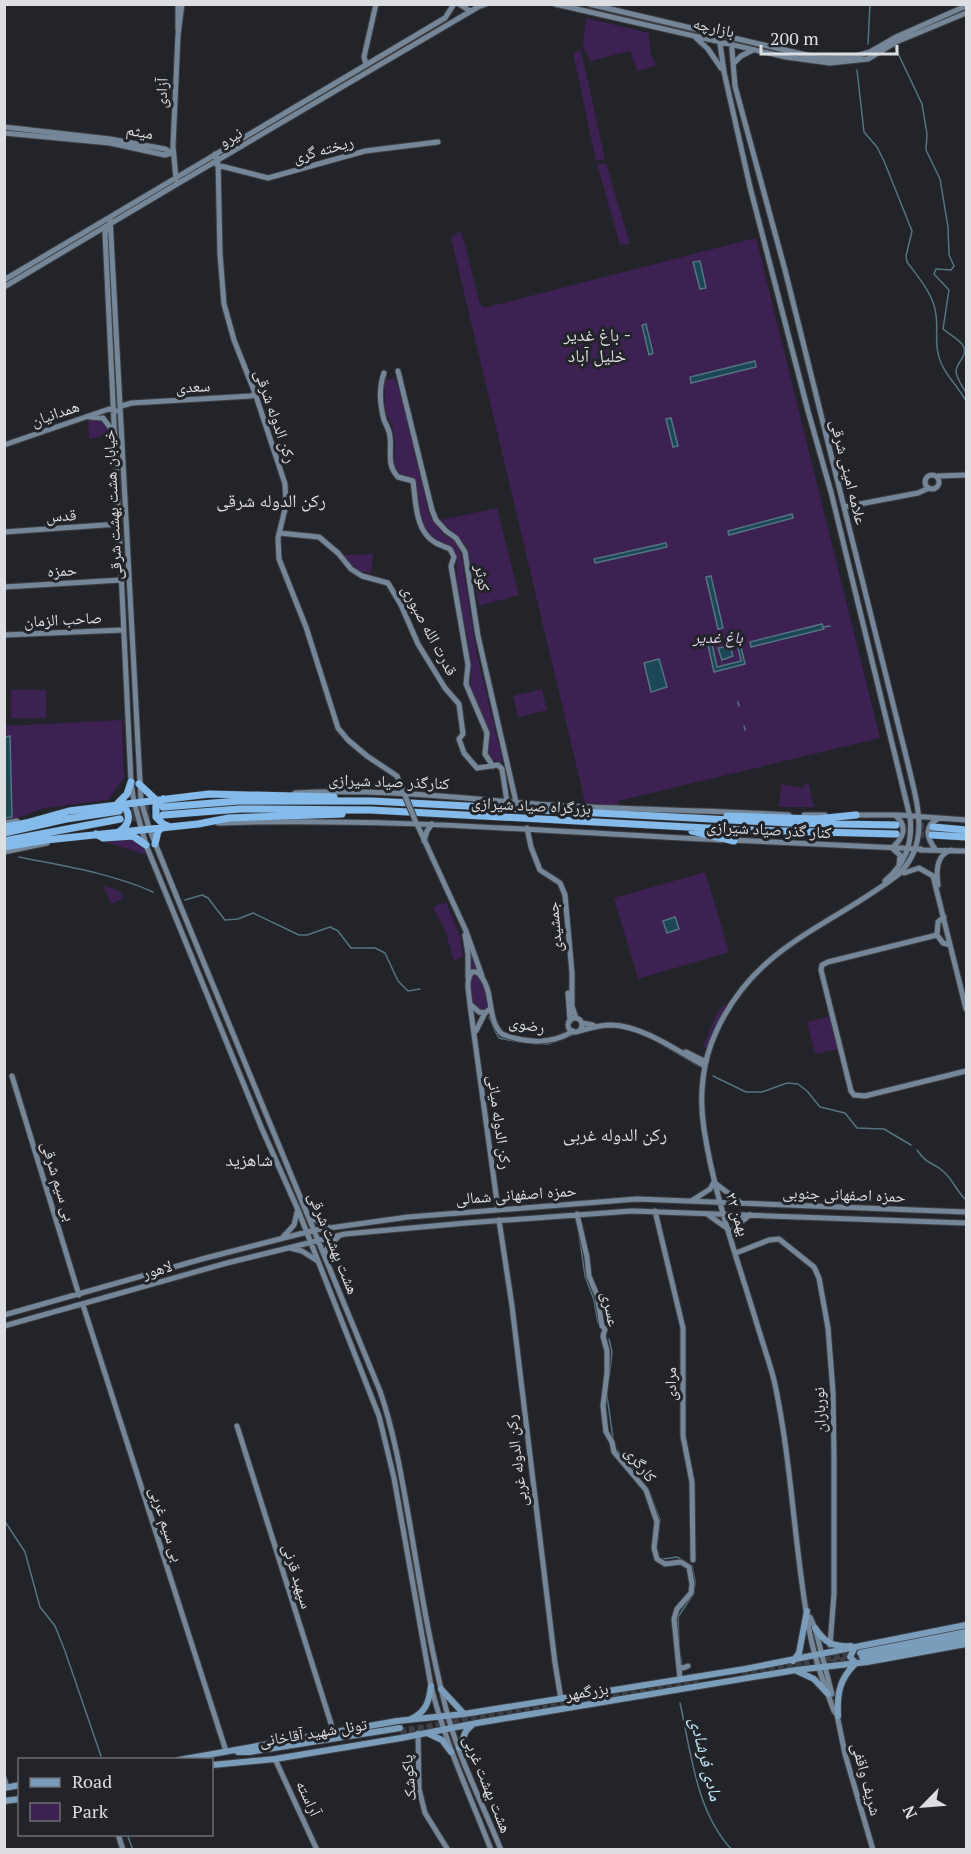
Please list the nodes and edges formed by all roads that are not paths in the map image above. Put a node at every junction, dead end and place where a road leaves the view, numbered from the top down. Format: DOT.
graph roads {
  1 [pos="180,4"];
  2 [pos="376,4"];
  3 [pos="454,4"];
  4 [pos="459,4"];
  5 [pos="486,4"];
  6 [pos="555,4"];
  7 [pos="589,4"];
  8 [pos="966,6"];
  9 [pos="470,11"];
  10 [pos="966,13"];
  11 [pos="694,36"];
  12 [pos="720,39"];
  13 [pos="732,44"];
  14 [pos="721,50"];
  15 [pos="754,50"];
  16 [pos="394,51"];
  17 [pos="366,64"];
  18 [pos="733,64"];
  19 [pos="724,74"];
  20 [pos="738,98"];
  21 [pos="730,99"];
  22 [pos="4,127"];
  23 [pos="4,133"];
  24 [pos="438,142"];
  25 [pos="172,153"];
  26 [pos="217,160"];
  27 [pos="176,181"];
  28 [pos="110,217"];
  29 [pos="109,224"];
  30 [pos="109,233"];
  31 [pos="93,235"];
  32 [pos="106,242"];
  33 [pos="4,280"];
  34 [pos="4,287"];
  35 [pos="398,371"];
  36 [pos="384,373"];
  37 [pos="255,393"];
  38 [pos="818,404"];
  39 [pos="116,406"];
  40 [pos="807,407"];
  41 [pos="85,417"];
  42 [pos="116,435"];
  43 [pos="4,445"];
  44 [pos="956,475"];
  45 [pos="966,475"];
  46 [pos="938,476"];
  47 [pos="939,484"];
  48 [pos="927,486"];
  49 [pos="844,507"];
  50 [pos="119,524"];
  51 [pos="4,532"];
  52 [pos="279,533"];
  53 [pos="121,580"];
  54 [pos="4,587"];
  55 [pos="122,614"];
  56 [pos="131,614"];
  57 [pos="123,630"];
  58 [pos="4,635"];
  59 [pos="890,690"];
  60 [pos="880,693"];
  61 [pos="493,766"];
  62 [pos="135,783"];
  63 [pos="209,794"];
  64 [pos="405,796"];
  65 [pos="159,799"];
  66 [pos="137,801"];
  67 [pos="372,801"];
  68 [pos="507,801"];
  69 [pos="516,802"];
  70 [pos="907,803"];
  71 [pos="371,810"];
  72 [pos="918,810"];
  73 [pos="119,811"];
  74 [pos="856,815"];
  75 [pos="897,815"];
  76 [pos="910,817"];
  77 [pos="683,818"];
  78 [pos="920,818"];
  79 [pos="928,818"];
  80 [pos="940,819"];
  81 [pos="966,820"];
  82 [pos="415,822"];
  83 [pos="198,824"];
  84 [pos="432,824"];
  85 [pos="4,825"];
  86 [pos="896,825"];
  87 [pos="168,826"];
  88 [pos="672,826"];
  89 [pos="141,828"];
  90 [pos="149,828"];
  91 [pos="527,828"];
  92 [pos="966,830"];
  93 [pos="118,831"];
  94 [pos="4,833"];
  95 [pos="96,834"];
  96 [pos="896,834"];
  97 [pos="966,837"];
  98 [pos="65,839"];
  99 [pos="4,841"];
  100 [pos="734,841"];
  101 [pos="423,842"];
  102 [pos="155,844"];
  103 [pos="146,845"];
  104 [pos="4,847"];
  105 [pos="892,848"];
  106 [pos="915,849"];
  107 [pos="936,850"];
  108 [pos="951,850"];
  109 [pos="966,851"];
  110 [pos="4,852"];
  111 [pos="899,867"];
  112 [pos="899,874"];
  113 [pos="870,894"];
  114 [pos="944,917"];
  115 [pos="462,922"];
  116 [pos="937,935"];
  117 [pos="950,945"];
  118 [pos="477,958"];
  119 [pos="469,959"];
  120 [pos="483,977"];
  121 [pos="468,978"];
  122 [pos="966,994"];
  123 [pos="470,1004"];
  124 [pos="966,1009"];
  125 [pos="487,1011"];
  126 [pos="573,1019"];
  127 [pos="582,1023"];
  128 [pos="576,1031"];
  129 [pos="475,1038"];
  130 [pos="668,1044"];
  131 [pos="705,1064"];
  132 [pos="966,1071"];
  133 [pos="12,1076"];
  134 [pos="714,1182"];
  135 [pos="683,1201"];
  136 [pos="691,1201"];
  137 [pos="720,1203"];
  138 [pos="564,1204"];
  139 [pos="742,1204"];
  140 [pos="764,1204"];
  141 [pos="547,1205"];
  142 [pos="498,1209"];
  143 [pos="298,1210"];
  144 [pos="655,1211"];
  145 [pos="683,1212"];
  146 [pos="966,1212"];
  147 [pos="706,1213"];
  148 [pos="577,1214"];
  149 [pos="723,1214"];
  150 [pos="561,1215"];
  151 [pos="751,1215"];
  152 [pos="764,1215"];
  153 [pos="547,1216"];
  154 [pos="310,1217"];
  155 [pos="499,1220"];
  156 [pos="966,1223"];
  157 [pos="351,1224"];
  158 [pos="330,1227"];
  159 [pos="315,1230"];
  160 [pos="729,1232"];
  161 [pos="306,1233"];
  162 [pos="352,1233"];
  163 [pos="340,1235"];
  164 [pos="281,1239"];
  165 [pos="319,1240"];
  166 [pos="270,1242"];
  167 [pos="310,1243"];
  168 [pos="288,1248"];
  169 [pos="273,1251"];
  170 [pos="736,1253"];
  171 [pos="324,1255"];
  172 [pos="316,1260"];
  173 [pos="111,1285"];
  174 [pos="79,1295"];
  175 [pos="103,1299"];
  176 [pos="46,1304"];
  177 [pos="82,1305"];
  178 [pos="50,1314"];
  179 [pos="4,1315"];
  180 [pos="4,1326"];
  181 [pos="604,1410"];
  182 [pos="237,1426"];
  183 [pos="693,1560"];
  184 [pos="807,1611"];
  185 [pos="966,1625"];
  186 [pos="815,1628"];
  187 [pos="966,1632"];
  188 [pos="966,1638"];
  189 [pos="872,1644"];
  190 [pos="966,1644"];
  191 [pos="830,1645"];
  192 [pos="854,1649"];
  193 [pos="818,1655"];
  194 [pos="793,1661"];
  195 [pos="856,1663"];
  196 [pos="688,1666"];
  197 [pos="680,1667"];
  198 [pos="821,1668"];
  199 [pos="796,1670"];
  200 [pos="680,1679"];
  201 [pos="431,1686"];
  202 [pos="441,1689"];
  203 [pos="589,1694"];
  204 [pos="828,1694"];
  205 [pos="561,1699"];
  206 [pos="591,1704"];
  207 [pos="464,1714"];
  208 [pos="838,1716"];
  209 [pos="439,1717"];
  210 [pos="448,1717"];
  211 [pos="406,1722"];
  212 [pos="475,1723"];
  213 [pos="399,1727"];
  214 [pos="451,1728"];
  215 [pos="443,1729"];
  216 [pos="334,1733"];
  217 [pos="421,1733"];
  218 [pos="401,1738"];
  219 [pos="459,1748"];
  220 [pos="226,1751"];
  221 [pos="451,1752"];
  222 [pos="189,1758"];
  223 [pos="275,1760"];
  224 [pos="230,1762"];
  225 [pos="213,1765"];
  226 [pos="4,1778"];
  227 [pos="6,1788"];
  228 [pos="122,1847"];
  229 [pos="115,1850"];
  230 [pos="317,1850"];
  231 [pos="448,1850"];
  232 [pos="491,1850"];
  233 [pos="501,1850"];
  234 [pos="873,1850"];
  1 -- 25 [label="main road, آزادی"];
  2 -- 17 [label="main road"];
  3 -- 16 [label="main road, نیرو"];
  4 -- 9 [label="main road"];
  5 -- 9 [label="main road, نیرو"];
  6 -- 11 [label="main road, بازارچه"];
  7 -- 12 [label="main road, بازارچه"];
  8 -- 13 [label="main road, بازارچه"];
  9 -- 16 [label="main road, نیرو"];
  10 -- 15 [label="main road, بازارچه"];
  11 -- 12 [label="main road, بازارچه"];
  11 -- 19 [label="main road"];
  12 -- 13 [label="main road, بازارچه"];
  12 -- 14 [label="main road, علامه امینی شرقی"];
  13 -- 14 [label="main road"];
  13 -- 15 [label="main road, بازارچه"];
  13 -- 18 [label="main road, علامه امینی شرقی"];
  14 -- 19 [label="main road, علامه امینی شرقی"];
  15 -- 18 [label="main road"];
  16 -- 17 [label="main road, نیرو"];
  16 -- 26 [label="main road, نیرو"];
  17 -- 26 [label="main road, نیرو"];
  18 -- 20 [label="main road, علامه امینی شرقی"];
  19 -- 21 [label="main road, علامه امینی شرقی"];
  20 -- 21 [label="main road"];
  20 -- 38 [label="main road, علامه امینی شرقی"];
  21 -- 40 [label="main road, علامه امینی شرقی"];
  22 -- 25 [label="main road, میثم"];
  23 -- 25 [label="main road, میثم"];
  24 -- 26 [label="main road, ریخته گری"];
  25 -- 27 [label="main road, آزادی"];
  26 -- 27 [label="main road, نیرو"];
  26 -- 37 [label="main road, رکن الدوله شرقی"];
  27 -- 28 [label="main road, نیرو"];
  27 -- 29 [label="main road, نیرو"];
  28 -- 29 [label="main road"];
  28 -- 33 [label="main road, نیرو"];
  29 -- 30 [label="main road"];
  29 -- 31 [label="main road, نیرو"];
  30 -- 32 [label="main road"];
  30 -- 39 [label="main road, خیابان هشت بهشت شرقی"];
  31 -- 32 [label="main road"];
  31 -- 34 [label="main road, نیرو"];
  32 -- 39 [label="main road, خیابان هشت بهشت شرقی"];
  35 -- 69 [label="main road, کوثر"];
  36 -- 61 [label="main road"];
  37 -- 39 [label="main road, سعدی"];
  37 -- 52 [label="main road, رکن الدوله شرقی"];
  38 -- 40 [label="main road"];
  38 -- 49 [label="main road, علامه امینی شرقی"];
  39 -- 41 [label="main road, همدانیان"];
  39 -- 42 [label="main road, خیابان هشت بهشت شرقی"];
  39 -- 56 [label="main road, خیابان هشت بهشت شرقی"];
  40 -- 60 [label="main road, علامه امینی شرقی"];
  41 -- 42 [label="main road"];
  41 -- 43 [label="main road, همدانیان"];
  42 -- 50 [label="main road, خیابان هشت بهشت شرقی"];
  44 -- 45 [label="main road"];
  44 -- 46 [label="main road"];
  44 -- 47 [label="main road"];
  46 -- 47 [label="main road"];
  46 -- 48 [label="main road"];
  47 -- 48 [label="main road"];
  48 -- 49 [label="main road"];
  49 -- 59 [label="main road, علامه امینی شرقی"];
  50 -- 51 [label="main road, قدس"];
  50 -- 53 [label="main road, خیابان هشت بهشت شرقی"];
  52 -- 61 [label="main road, قدرت الله صبوری"];
  52 -- 64 [label="main road, رکن الدوله شرقی"];
  53 -- 54 [label="main road, حمزه"];
  53 -- 55 [label="main road, خیابان هشت بهشت شرقی"];
  55 -- 56 [label="main road"];
  55 -- 57 [label="main road, خیابان هشت بهشت شرقی"];
  56 -- 62 [label="main road, خیابان هشت بهشت شرقی"];
  57 -- 58 [label="main road, صاحب الزمان"];
  57 -- 62 [label="main road, خیابان هشت بهشت شرقی"];
  59 -- 60 [label="main road"];
  59 -- 72 [label="main road, علامه امینی شرقی"];
  60 -- 70 [label="main road, علامه امینی شرقی"];
  61 -- 68 [label="main road"];
  62 -- 65 [label="highway"];
  62 -- 66 [label="main road, هشت بهشت شرقی"];
  62 -- 73 [label="highway"];
  63 -- 64 [label="main road, کنارگذر صیاد شیرازی"];
  63 -- 65 [label="highway"];
  63 -- 67 [label="highway"];
  64 -- 68 [label="main road, کنارگذر صیاد شیرازی"];
  64 -- 82 [label="main road, رکن الدوله شرقی, bridge"];
  65 -- 66 [label="highway"];
  65 -- 87 [label="highway"];
  66 -- 73 [label="highway"];
  66 -- 89 [label="main road, هشت بهشت شرقی"];
  66 -- 90 [label="main road, هشت بهشت شرقی"];
  67 -- 71 [label="highway, بزرگراه صیاد شیرازی"];
  67 -- 77 [label="highway, بزرگراه صیاد شیرازی"];
  68 -- 69 [label="main road, کنارگذر صیاد شیرازی"];
  69 -- 74 [label="main road, کنارگذر صیاد شیرازی"];
  70 -- 75 [label="main road"];
  70 -- 76 [label="main road, علامه امینی شرقی"];
  71 -- 83 [label="highway"];
  71 -- 88 [label="highway, بزرگراه صیاد شیرازی"];
  72 -- 78 [label="main road, علامه امینی شرقی"];
  72 -- 79 [label="main road"];
  73 -- 85 [label="highway"];
  73 -- 93 [label="highway"];
  73 -- 94 [label="highway"];
  73 -- 99 [label="highway"];
  74 -- 75 [label="main road, کنارگذر صیاد شیرازی"];
  74 -- 77 [label="highway"];
  75 -- 76 [label="main road, کنارگذر صیاد شیرازی"];
  75 -- 105 [label="main road"];
  76 -- 78 [label="main road, کنارگذر صیاد شیرازی"];
  76 -- 106 [label="main road, علامه امینی شرقی"];
  77 -- 86 [label="highway, بزرگراه صیاد شیرازی"];
  78 -- 79 [label="main road, کنارگذر صیاد شیرازی"];
  78 -- 106 [label="main road, علامه امینی شرقی"];
  79 -- 80 [label="main road, کنارگذر صیاد شیرازی"];
  80 -- 81 [label="main road, کنارگذر صیاد شیرازی"];
  80 -- 107 [label="main road"];
  82 -- 83 [label="main road"];
  82 -- 84 [label="main road"];
  82 -- 101 [label="main road"];
  83 -- 87 [label="highway"];
  84 -- 91 [label="main road"];
  84 -- 101 [label="main road"];
  87 -- 90 [label="highway"];
  87 -- 102 [label="highway"];
  88 -- 96 [label="highway, بزرگراه صیاد شیرازی"];
  88 -- 100 [label="highway"];
  89 -- 90 [label="highway"];
  89 -- 93 [label="highway"];
  89 -- 103 [label="main road, هشت بهشت شرقی"];
  90 -- 102 [label="main road, هشت بهشت شرقی"];
  91 -- 100 [label="main road, کنار گذر صیاد شیرازی"];
  91 -- 126 [label="main road, جمشیدی"];
  92 -- 97 [label="highway"];
  93 -- 95 [label="highway"];
  95 -- 98 [label="highway"];
  95 -- 103 [label="highway"];
  98 -- 104 [label="highway"];
  98 -- 110 [label="main road"];
  100 -- 105 [label="main road, کنار گذر صیاد شیرازی"];
  101 -- 115 [label="main road"];
  102 -- 154 [label="main road, هشت بهشت شرقی"];
  103 -- 143 [label="main road, هشت بهشت شرقی"];
  105 -- 106 [label="main road, کنار گذر صیاد شیرازی"];
  105 -- 111 [label="main road"];
  106 -- 107 [label="main road, کنار گذر صیاد شیرازی"];
  106 -- 111 [label="main road"];
  106 -- 112 [label="main road, علامه امینی شرقی"];
  107 -- 108 [label="main road, کنار گذر صیاد شیرازی"];
  108 -- 109 [label="main road, کنار گذر صیاد شیرازی"];
  108 -- 122 [label="main road"];
  111 -- 113 [label="main road"];
  112 -- 113 [label="main road, علامه امینی شرقی"];
  112 -- 114 [label="main road"];
  113 -- 131 [label="main road, ۲۲ بهمن"];
  114 -- 116 [label="main road"];
  114 -- 117 [label="main road"];
  115 -- 118 [label="main road"];
  115 -- 119 [label="main road"];
  116 -- 117 [label="main road"];
  116 -- 132 [label="main road"];
  117 -- 124 [label="main road"];
  118 -- 119 [label="main road"];
  118 -- 120 [label="main road"];
  119 -- 121 [label="main road"];
  120 -- 121 [label="main road"];
  120 -- 125 [label="main road"];
  121 -- 123 [label="main road, رکن الدوله میانی"];
  123 -- 125 [label="main road"];
  123 -- 129 [label="main road, رکن الدوله میانی"];
  125 -- 128 [label="main road, رضوی"];
  125 -- 129 [label="main road, رکن الدوله میانی"];
  126 -- 127 [label="main road"];
  126 -- 128 [label="main road, جمشیدی"];
  127 -- 128 [label="main road"];
  127 -- 130 [label="main road"];
  128 -- 130 [label="main road"];
  129 -- 142 [label="main road, رکن الدوله میانی"];
  130 -- 131 [label="main road"];
  131 -- 134 [label="main road, ۲۲ بهمن"];
  133 -- 174 [label="main road, بی سیم شرقی"];
  134 -- 136 [label="main road"];
  134 -- 137 [label="main road, ۲۲ بهمن"];
  134 -- 139 [label="main road"];
  135 -- 136 [label="main road, حمزه اصفهانی شمالی"];
  135 -- 138 [label="main road, حمزه اصفهانی شمالی"];
  135 -- 145 [label="main road"];
  136 -- 137 [label="main road, حمزه اصفهانی شمالی"];
  137 -- 139 [label="main road, حمزه اصفهانی جنوبی"];
  137 -- 149 [label="main road, ۲۲ بهمن"];
  138 -- 141 [label="main road, حمزه اصفهانی شمالی"];
  138 -- 150 [label="main road"];
  139 -- 140 [label="main road, حمزه اصفهانی جنوبی"];
  140 -- 146 [label="main road, حمزه اصفهانی جنوبی"];
  140 -- 152 [label="main road"];
  141 -- 142 [label="main road, حمزه اصفهانی شمالی"];
  141 -- 153 [label="main road"];
  142 -- 157 [label="main road, حمزه اصفهانی شمالی"];
  143 -- 161 [label="main road, هشت بهشت شرقی"];
  143 -- 164 [label="main road"];
  144 -- 145 [label="main road, حمزه اصفهانی شمالی"];
  144 -- 148 [label="main road, حمزه اصفهانی شمالی"];
  144 -- 183 [label="main road, مرادی"];
  145 -- 147 [label="main road, حمزه اصفهانی شمالی"];
  147 -- 149 [label="main road, حمزه اصفهانی شمالی"];
  147 -- 160 [label="main road"];
  148 -- 150 [label="main road, حمزه اصفهانی شمالی"];
  148 -- 181 [label="main road, عسری"];
  149 -- 151 [label="main road, حمزه اصفهانی جنوبی"];
  149 -- 160 [label="main road, ۲۲ بهمن"];
  150 -- 153 [label="main road, حمزه اصفهانی شمالی"];
  151 -- 152 [label="main road, حمزه اصفهانی جنوبی"];
  151 -- 160 [label="main road"];
  152 -- 156 [label="main road, حمزه اصفهانی جنوبی"];
  153 -- 155 [label="main road, حمزه اصفهانی شمالی"];
  154 -- 158 [label="main road"];
  154 -- 159 [label="main road, هشت بهشت شرقی"];
  155 -- 162 [label="main road, حمزه اصفهانی شمالی"];
  155 -- 205 [label="main road, رکن الدوله غربی"];
  157 -- 158 [label="main road, حمزه اصفهانی شمالی"];
  157 -- 162 [label="main road"];
  158 -- 159 [label="main road, حمزه اصفهانی شمالی"];
  159 -- 161 [label="main road, لاهور"];
  159 -- 165 [label="main road, هشت بهشت شرقی"];
  160 -- 170 [label="main road, ۲۲ بهمن"];
  161 -- 164 [label="main road, لاهور"];
  161 -- 167 [label="main road, هشت بهشت شرقی"];
  162 -- 163 [label="main road, حمزه اصفهانی شمالی"];
  163 -- 165 [label="main road, حمزه اصفهانی شمالی"];
  163 -- 171 [label="main road"];
  164 -- 166 [label="main road, لاهور"];
  165 -- 167 [label="main road, لاهور"];
  165 -- 171 [label="main road, هشت بهشت شرقی"];
  166 -- 169 [label="main road"];
  166 -- 173 [label="main road, لاهور"];
  167 -- 168 [label="main road, لاهور"];
  167 -- 172 [label="main road, هشت بهشت شرقی"];
  168 -- 169 [label="main road, لاهور"];
  168 -- 172 [label="main road"];
  169 -- 175 [label="main road, لاهور"];
  170 -- 184 [label="main road, ۲۲ بهمن"];
  170 -- 191 [label="main road, نورباران"];
  171 -- 202 [label="main road, هشت بهشت شرقی"];
  172 -- 201 [label="main road, هشت بهشت شرقی"];
  173 -- 174 [label="main road, لاهور"];
  173 -- 175 [label="main road"];
  174 -- 176 [label="main road, لاهور"];
  175 -- 177 [label="main road, لاهور"];
  176 -- 178 [label="main road"];
  176 -- 179 [label="main road, لاهور"];
  177 -- 178 [label="main road, لاهور"];
  177 -- 220 [label="main road, بی سیم غربی"];
  178 -- 180 [label="main road, لاهور"];
  181 -- 197 [label="main road, کارگری"];
  182 -- 216 [label="main road, سپهبد قرنی"];
  184 -- 186 [label="main road, ۲۲ بهمن"];
  184 -- 193 [label="main road, ۲۲ بهمن"];
  184 -- 194 [label="main road"];
  185 -- 189 [label="main road, بزرگمهر"];
  186 -- 191 [label="main road"];
  186 -- 193 [label="main road, ۲۲ بهمن"];
  187 -- 188 [label="main road"];
  189 -- 191 [label="main road"];
  189 -- 192 [label="main road, بزرگمهر"];
  190 -- 195 [label="main road, بزرگمهر"];
  192 -- 193 [label="main road, بزرگمهر"];
  192 -- 195 [label="main road"];
  193 -- 194 [label="main road, بزرگمهر"];
  193 -- 198 [label="main road"];
  194 -- 200 [label="main road, بزرگمهر"];
  195 -- 198 [label="main road, بزرگمهر"];
  195 -- 208 [label="main road"];
  196 -- 197 [label="main road"];
  197 -- 200 [label="main road, کارگری"];
  198 -- 199 [label="main road, بزرگمهر"];
  198 -- 204 [label="main road, شریف واقفی"];
  198 -- 208 [label="main road, شریف واقفی"];
  199 -- 204 [label="main road"];
  199 -- 206 [label="main road, بزرگمهر"];
  200 -- 203 [label="main road, بزرگمهر"];
  201 -- 209 [label="main road, هشت بهشت شرقی"];
  201 -- 211 [label="main road"];
  202 -- 207 [label="main road"];
  202 -- 210 [label="main road, هشت بهشت شرقی"];
  203 -- 205 [label="main road, بزرگمهر"];
  203 -- 206 [label="main road"];
  204 -- 208 [label="main road, شریف واقفی"];
  205 -- 207 [label="main road, بزرگمهر"];
  206 -- 212 [label="main road, بزرگمهر"];
  207 -- 210 [label="main road, بزرگمهر"];
  208 -- 234 [label="main road, شریف واقفی"];
  209 -- 210 [label="main road, بزرگمهر"];
  209 -- 211 [label="main road, بزرگمهر"];
  209 -- 215 [label="main road, هشت بهشت شرقی"];
  210 -- 214 [label="main road, هشت بهشت شرقی"];
  211 -- 213 [label="main road, بزرگمهر"];
  212 -- 214 [label="main road, بزرگمهر"];
  212 -- 219 [label="main road"];
  213 -- 216 [label="main road, بزرگمهر"];
  213 -- 218 [label="main road"];
  213 -- 220 [label="main road, بزرگمهر"];
  213 -- 224 [label="main road, تونل شهید آقاخانی"];
  214 -- 215 [label="main road, بزرگمهر"];
  214 -- 219 [label="main road, هشت بهشت غربی"];
  215 -- 217 [label="main road, بزرگمهر"];
  215 -- 221 [label="main road, هشت بهشت غربی"];
  216 -- 220 [label="main road, بزرگمهر"];
  217 -- 218 [label="main road, بزرگمهر"];
  217 -- 221 [label="main road"];
  217 -- 231 [label="main road, پاکوشک"];
  218 -- 223 [label="main road, بزرگمهر"];
  219 -- 233 [label="main road, هشت بهشت غربی"];
  220 -- 222 [label="main road, بزرگمهر"];
  221 -- 232 [label="main road, هشت بهشت غربی"];
  223 -- 224 [label="main road, بزرگمهر"];
  223 -- 230 [label="main road, آراسته"];
  224 -- 225 [label="main road, بزرگمهر"];
  226 -- 227 [label="main road"];
  228 -- 229 [label="main road"];
}
